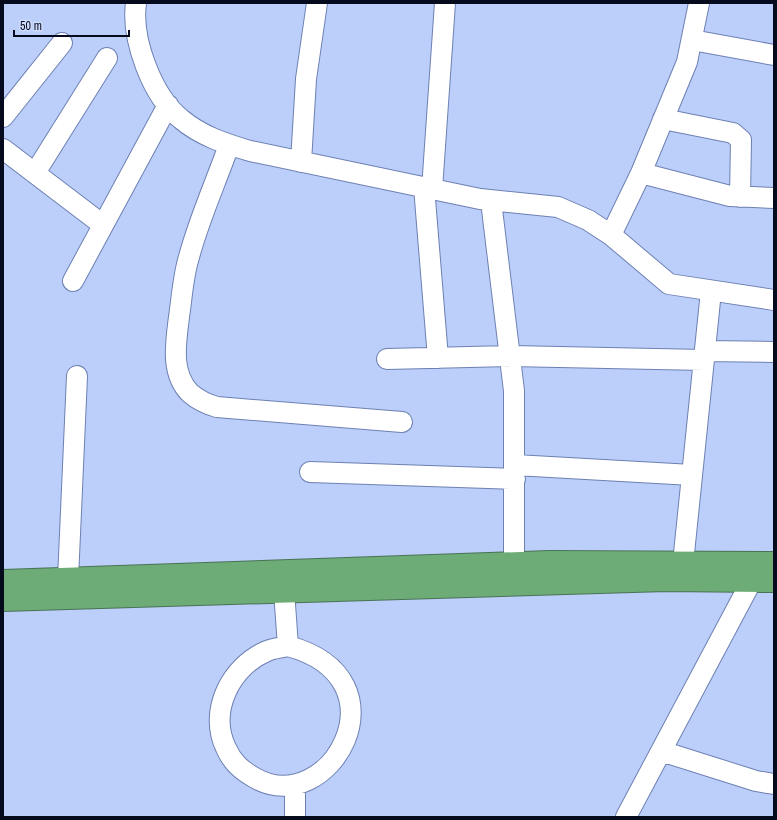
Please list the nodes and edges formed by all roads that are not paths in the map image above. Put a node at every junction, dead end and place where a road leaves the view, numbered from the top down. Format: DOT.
graph roads {
  1 [pos="136,3"];
  2 [pos="317,3"];
  3 [pos="445,3"];
  4 [pos="699,3"];
  5 [pos="692,40"];
  6 [pos="62,43"];
  7 [pos="774,55"];
  8 [pos="107,58"];
  9 [pos="168,105"];
  10 [pos="3,117"];
  11 [pos="663,119"];
  12 [pos="229,145"];
  13 [pos="3,149"];
  14 [pos="301,162"];
  15 [pos="35,173"];
  16 [pos="641,173"];
  17 [pos="428,188"];
  18 [pos="740,197"];
  19 [pos="774,198"];
  20 [pos="491,201"];
  21 [pos="103,225"];
  22 [pos="611,235"];
  23 [pos="72,281"];
  24 [pos="711,291"];
  25 [pos="774,300"];
  26 [pos="774,352"];
  27 [pos="704,355"];
  28 [pos="511,356"];
  29 [pos="438,358"];
  30 [pos="387,359"];
  31 [pos="77,376"];
  32 [pos="402,422"];
  33 [pos="310,472"];
  34 [pos="515,472"];
  35 [pos="692,474"];
  36 [pos="683,562"];
  37 [pos="774,563"];
  38 [pos="514,564"];
  39 [pos="68,579"];
  40 [pos="752,580"];
  41 [pos="3,581"];
  42 [pos="774,581"];
  43 [pos="284,591"];
  44 [pos="3,600"];
  45 [pos="288,646"];
  46 [pos="661,751"];
  47 [pos="774,784"];
  48 [pos="295,785"];
  49 [pos="296,817"];
  50 [pos="626,817"];
  1 -- 9 [label="street"];
  2 -- 14 [label="street"];
  3 -- 17 [label="street"];
  4 -- 5 [label="street"];
  5 -- 7 [label="street"];
  5 -- 11 [label="street"];
  6 -- 10 [label="street"];
  8 -- 15 [label="street"];
  9 -- 12 [label="street"];
  9 -- 21 [label="street"];
  11 -- 16 [label="street"];
  11 -- 18 [label="street"];
  12 -- 14 [label="street"];
  12 -- 32 [label="street"];
  13 -- 15 [label="street"];
  14 -- 17 [label="street"];
  15 -- 21 [label="street"];
  16 -- 18 [label="street"];
  16 -- 22 [label="street"];
  17 -- 20 [label="street"];
  17 -- 29 [label="street"];
  18 -- 19 [label="street"];
  20 -- 22 [label="street"];
  20 -- 28 [label="street"];
  21 -- 23 [label="street"];
  22 -- 24 [label="street"];
  24 -- 25 [label="street"];
  24 -- 27 [label="street"];
  26 -- 27 [label="street"];
  27 -- 28 [label="street"];
  27 -- 35 [label="street"];
  28 -- 29 [label="street"];
  28 -- 34 [label="street"];
  29 -- 30 [label="street"];
  31 -- 39 [label="street"];
  33 -- 34 [label="street"];
  34 -- 35 [label="street"];
  34 -- 38 [label="street"];
  35 -- 36 [label="street"];
  36 -- 37 [label="highway"];
  36 -- 38 [label="highway"];
  38 -- 39 [label="highway"];
  39 -- 41 [label="highway"];
  40 -- 42 [label="highway"];
  40 -- 43 [label="highway"];
  40 -- 46 [label="street"];
  43 -- 44 [label="highway"];
  43 -- 45 [label="street"];
  45 -- 48 [label="street"];
  45 -- 48 [label="street"];
  46 -- 47 [label="street"];
  46 -- 50 [label="street"];
  48 -- 49 [label="street"];
}
